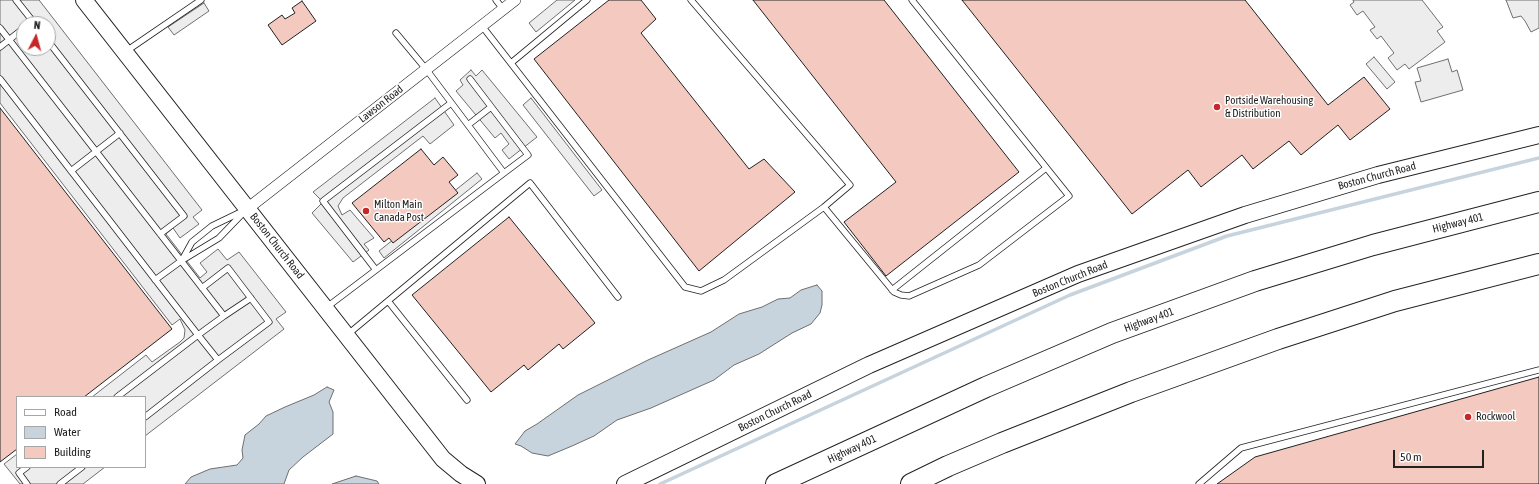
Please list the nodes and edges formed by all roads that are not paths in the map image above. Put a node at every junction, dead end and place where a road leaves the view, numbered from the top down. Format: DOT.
graph roads {
  1 [pos="16,0"];
  2 [pos="84,0"];
  3 [pos="201,0"];
  4 [pos="496,0"];
  5 [pos="515,0"];
  6 [pos="588,0"];
  7 [pos="691,0"];
  8 [pos="912,0"];
  9 [pos="503,9"];
  10 [pos="27,16"];
  11 [pos="482,26"];
  12 [pos="0,28"];
  13 [pos="396,33"];
  14 [pos="16,34"];
  15 [pos="9,40"];
  16 [pos="0,47"];
  17 [pos="56,51"];
  18 [pos="125,52"];
  19 [pos="511,63"];
  20 [pos="426,69"];
  21 [pos="0,79"];
  22 [pos="470,79"];
  23 [pos="452,103"];
  24 [pos="491,107"];
  25 [pos="468,125"];
  26 [pos="120,133"];
  27 [pos="1539,135"];
  28 [pos="96,151"];
  29 [pos="1046,168"];
  30 [pos="71,171"];
  31 [pos="504,173"];
  32 [pos="1539,202"];
  33 [pos="824,207"];
  34 [pos="247,209"];
  35 [pos="160,234"];
  36 [pos="181,261"];
  37 [pos="1539,264"];
  38 [pos="376,270"];
  39 [pos="156,280"];
  40 [pos="202,288"];
  41 [pos="892,290"];
  42 [pos="618,297"];
  43 [pos="251,298"];
  44 [pos="388,301"];
  45 [pos="325,308"];
  46 [pos="224,316"];
  47 [pos="198,334"];
  48 [pos="346,335"];
  49 [pos="218,360"];
  50 [pos="1539,370"];
  51 [pos="118,396"];
  52 [pos="467,400"];
  53 [pos="146,416"];
  54 [pos="26,468"];
  55 [pos="81,468"];
  56 [pos="27,484"];
  57 [pos="60,484"];
  58 [pos="477,484"];
  59 [pos="625,484"];
  60 [pos="776,484"];
  61 [pos="910,484"];
  62 [pos="1199,484"];
  1 -- 10 [label="lane"];
  2 -- 18 [label="street, Boston Church Road"];
  3 -- 18 [label="lane"];
  4 -- 9 [label="lane"];
  5 -- 9 [label="street, Lawson Road"];
  6 -- 19 [label="lane"];
  7 -- 33 [label="lane"];
  8 -- 29 [label="lane"];
  9 -- 11 [label="street, Lawson Road"];
  11 -- 19 [label="lane"];
  11 -- 20 [label="street, Lawson Road"];
  12 -- 15 [label="lane"];
  13 -- 20 [label="lane"];
  14 -- 15 [label="lane"];
  15 -- 16 [label="lane"];
  15 -- 28 [label="lane"];
  17 -- 26 [label="lane"];
  18 -- 34 [label="street, Boston Church Road"];
  19 -- 33 [label="lane"];
  20 -- 23 [label="lane"];
  20 -- 34 [label="street, Lawson Road"];
  21 -- 30 [label="lane"];
  22 -- 24 [label="lane"];
  23 -- 25 [label="lane"];
  23 -- 38 [label="lane"];
  24 -- 25 [label="lane"];
  24 -- 31 [label="lane"];
  25 -- 31 [label="lane"];
  26 -- 28 [label="lane"];
  26 -- 35 [label="lane"];
  27 -- 59 [label="street, Boston Church Road"];
  28 -- 30 [label="lane"];
  28 -- 35 [label="lane"];
  29 -- 41 [label="lane"];
  29 -- 41 [label="lane"];
  30 -- 39 [label="lane"];
  31 -- 38 [label="lane"];
  32 -- 60 [label="highway, Highway 401"];
  33 -- 41 [label="lane"];
  34 -- 36 [label="lane"];
  34 -- 36 [label="lane"];
  34 -- 45 [label="street, Boston Church Road"];
  35 -- 36 [label="lane"];
  36 -- 39 [label="lane"];
  36 -- 40 [label="lane"];
  37 -- 61 [label="highway"];
  38 -- 45 [label="lane"];
  39 -- 47 [label="lane"];
  40 -- 43 [label="lane"];
  40 -- 46 [label="lane"];
  42 -- 44 [label="lane"];
  43 -- 46 [label="lane"];
  43 -- 49 [label="lane"];
  44 -- 48 [label="lane"];
  44 -- 52 [label="lane"];
  45 -- 48 [label="street, Boston Church Road"];
  46 -- 47 [label="lane"];
  47 -- 49 [label="lane"];
  47 -- 51 [label="lane"];
  48 -- 58 [label="street, Boston Church Road"];
  49 -- 53 [label="lane"];
  50 -- 62 [label="lane"];
  54 -- 56 [label="lane"];
  55 -- 57 [label="lane"];
}
